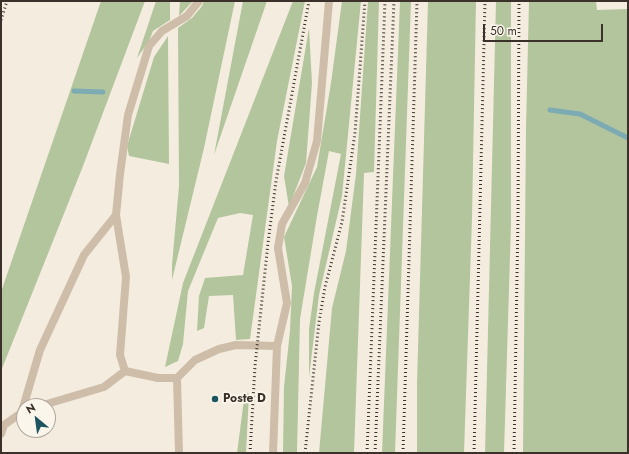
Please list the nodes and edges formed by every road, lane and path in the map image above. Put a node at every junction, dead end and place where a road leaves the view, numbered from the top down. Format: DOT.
graph roads {
  1 [pos="199,1"];
  2 [pos="329,1"];
  3 [pos="116,215"];
  4 [pos="277,346"];
  5 [pos="125,371"];
  6 [pos="177,378"];
  7 [pos="27,398"];
  8 [pos="56,401"];
  9 [pos="16,416"];
  10 [pos="1,434"];
  11 [pos="179,453"];
  12 [pos="273,453"];
  1 -- 3 [label="lane"];
  2 -- 4 [label="lane"];
  3 -- 5 [label="lane"];
  3 -- 7 [label="lane"];
  4 -- 6 [label="lane"];
  4 -- 12 [label="lane"];
  5 -- 6 [label="lane"];
  5 -- 8 [label="lane"];
  6 -- 11 [label="lane"];
  9 -- 10 [label="lane"];
}
